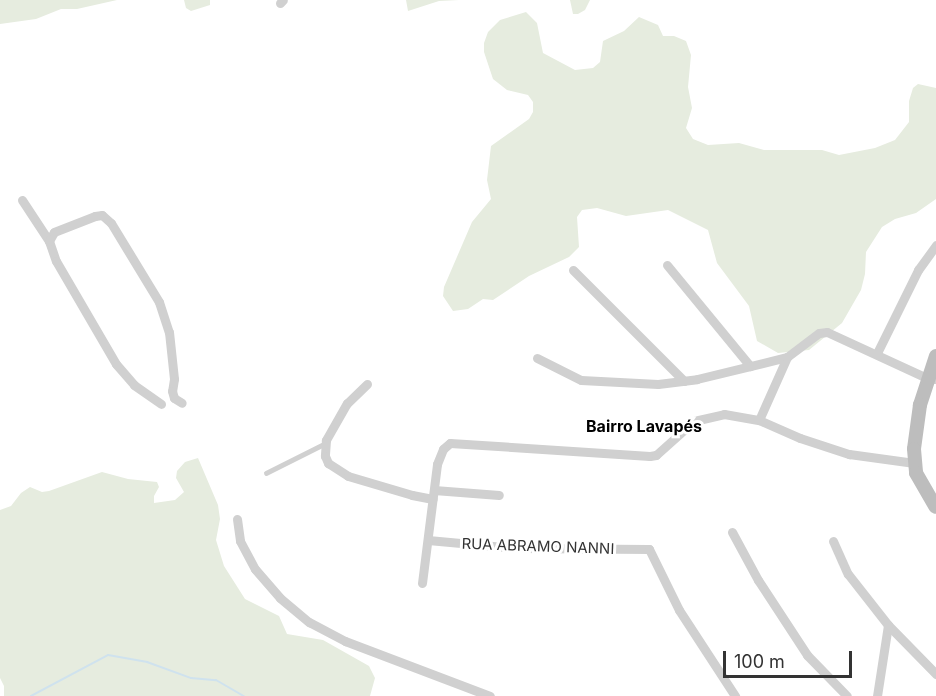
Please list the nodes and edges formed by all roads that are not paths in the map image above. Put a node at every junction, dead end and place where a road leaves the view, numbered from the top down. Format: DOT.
graph roads {
  1 [pos="22,200"];
  2 [pos="49,241"];
  3 [pos="936,245"];
  4 [pos="667,265"];
  5 [pos="573,270"];
  6 [pos="877,353"];
  7 [pos="936,356"];
  8 [pos="788,357"];
  9 [pos="537,358"];
  10 [pos="750,366"];
  11 [pos="932,379"];
  12 [pos="684,381"];
  13 [pos="367,384"];
  14 [pos="182,403"];
  15 [pos="161,404"];
  16 [pos="759,420"];
  17 [pos="326,443"];
  18 [pos="914,463"];
  19 [pos="266,473"];
  20 [pos="434,495"];
  21 [pos="499,495"];
  22 [pos="934,501"];
  23 [pos="237,519"];
  24 [pos="732,532"];
  25 [pos="428,540"];
  26 [pos="833,541"];
  27 [pos="422,583"];
  28 [pos="888,626"];
  29 [pos="936,674"];
  30 [pos="490,696"];
  31 [pos="735,696"];
  32 [pos="847,696"];
  33 [pos="877,696"];
  1 -- 2 [label="street"];
  2 -- 14 [label="street"];
  2 -- 15 [label="street"];
  3 -- 6 [label="street"];
  4 -- 10 [label="street"];
  5 -- 12 [label="street"];
  6 -- 8 [label="street"];
  6 -- 11 [label="street"];
  7 -- 11 [label="main road"];
  8 -- 10 [label="street"];
  8 -- 16 [label="street"];
  9 -- 12 [label="street"];
  10 -- 12 [label="street"];
  11 -- 18 [label="main road"];
  13 -- 17 [label="street"];
  16 -- 18 [label="street"];
  16 -- 20 [label="street"];
  17 -- 19 [label="lane"];
  17 -- 20 [label="street"];
  18 -- 22 [label="main road"];
  20 -- 21 [label="street"];
  20 -- 25 [label="street"];
  23 -- 30 [label="street"];
  24 -- 32 [label="street"];
  25 -- 27 [label="street"];
  25 -- 31 [label="street, RUA ABRAMO NANNI"];
  26 -- 28 [label="street"];
  28 -- 29 [label="street"];
  28 -- 33 [label="street"];
}
